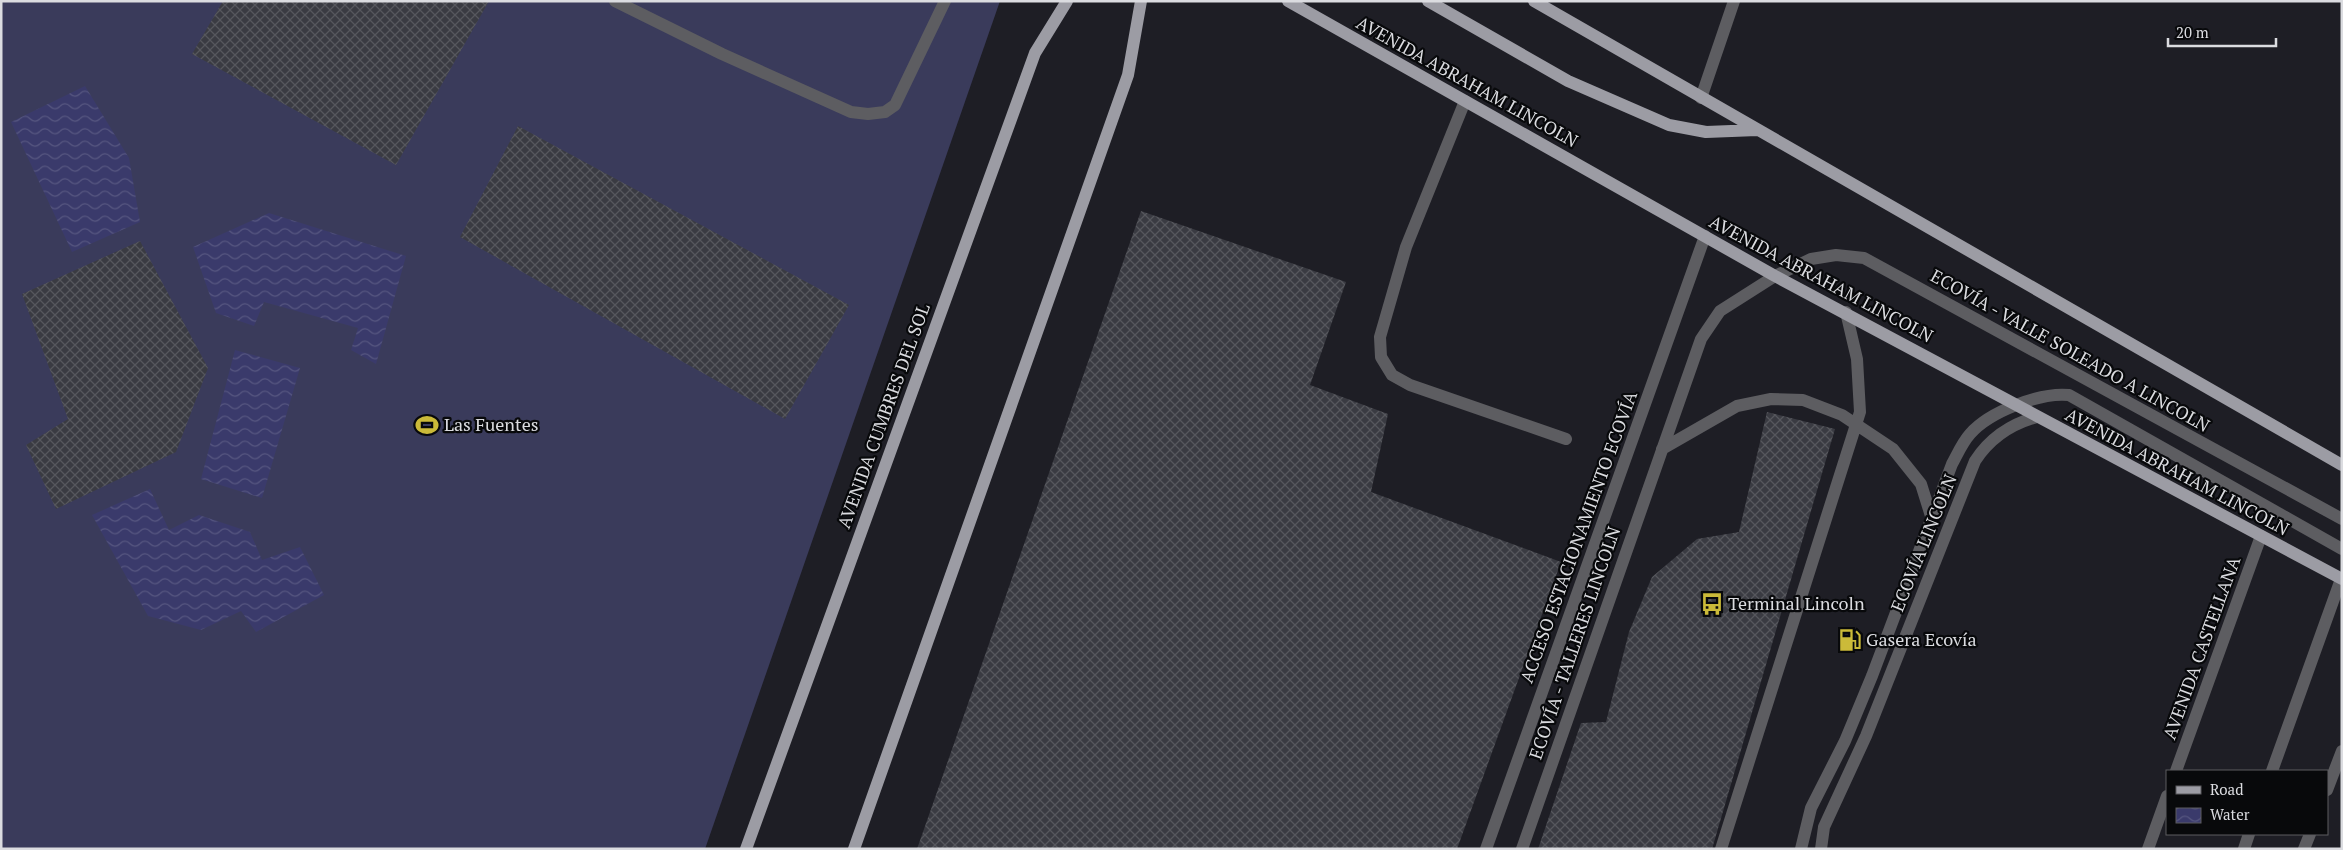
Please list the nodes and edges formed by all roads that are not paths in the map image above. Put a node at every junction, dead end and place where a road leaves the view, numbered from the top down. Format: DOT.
graph roads {
  1 [pos="615,1"];
  2 [pos="945,1"];
  3 [pos="1067,1"];
  4 [pos="1141,1"];
  5 [pos="1288,1"];
  6 [pos="1428,1"];
  7 [pos="1534,1"];
  8 [pos="1734,1"];
  9 [pos="1702,98"];
  10 [pos="1465,101"];
  11 [pos="1757,130"];
  12 [pos="1705,236"];
  13 [pos="1775,276"];
  14 [pos="1846,312"];
  15 [pos="2017,406"];
  16 [pos="2037,417"];
  17 [pos="1857,423"];
  18 [pos="1566,439"];
  19 [pos="1662,449"];
  20 [pos="2342,465"];
  21 [pos="1931,516"];
  22 [pos="2342,519"];
  23 [pos="2261,536"];
  24 [pos="2342,549"];
  25 [pos="2341,579"];
  26 [pos="2342,752"];
  27 [pos="2176,770"];
  28 [pos="2272,770"];
  29 [pos="2328,787"];
  30 [pos="2166,799"];
  31 [pos="2249,835"];
  32 [pos="2310,835"];
  33 [pos="746,849"];
  34 [pos="854,849"];
  35 [pos="1486,849"];
  36 [pos="1522,849"];
  37 [pos="1721,849"];
  38 [pos="1801,849"];
  39 [pos="1821,849"];
  40 [pos="2148,849"];
  41 [pos="2244,849"];
  42 [pos="2304,849"];
  1 -- 2 [label="street"];
  3 -- 33 [label="main road, AVENIDA CUMBRES DEL SOL"];
  4 -- 34 [label="main road"];
  5 -- 10 [label="main road, AVENIDA ABRAHAM LINCOLN"];
  6 -- 11 [label="main road"];
  7 -- 9 [label="main road"];
  8 -- 9 [label="street"];
  9 -- 11 [label="main road"];
  10 -- 12 [label="main road, AVENIDA ABRAHAM LINCOLN"];
  10 -- 18 [label="street"];
  11 -- 20 [label="main road"];
  12 -- 13 [label="main road, AVENIDA ABRAHAM LINCOLN"];
  12 -- 35 [label="street, ACCESO ESTACIONAMIENTO ECOVÍA"];
  13 -- 14 [label="main road, AVENIDA ABRAHAM LINCOLN"];
  13 -- 19 [label="street, ECOVÍA - TALLERES LINCOLN"];
  13 -- 22 [label="street, ECOVÍA - VALLE SOLEADO A LINCOLN"];
  14 -- 15 [label="main road, AVENIDA ABRAHAM LINCOLN"];
  14 -- 17 [label="street"];
  15 -- 16 [label="main road, AVENIDA ABRAHAM LINCOLN"];
  15 -- 21 [label="street"];
  15 -- 24 [label="street"];
  16 -- 23 [label="main road, AVENIDA ABRAHAM LINCOLN"];
  16 -- 39 [label="street, ECOVÍA LINCOLN"];
  17 -- 19 [label="street"];
  17 -- 21 [label="street"];
  17 -- 37 [label="street"];
  19 -- 36 [label="street, ECOVÍA - TALLERES LINCOLN"];
  21 -- 38 [label="street"];
  23 -- 25 [label="main road, AVENIDA ABRAHAM LINCOLN"];
  23 -- 27 [label="street, AVENIDA CASTELLANA"];
  25 -- 28 [label="street"];
  26 -- 29 [label="street"];
  30 -- 40 [label="street"];
  31 -- 41 [label="street"];
  32 -- 42 [label="street"];
}
